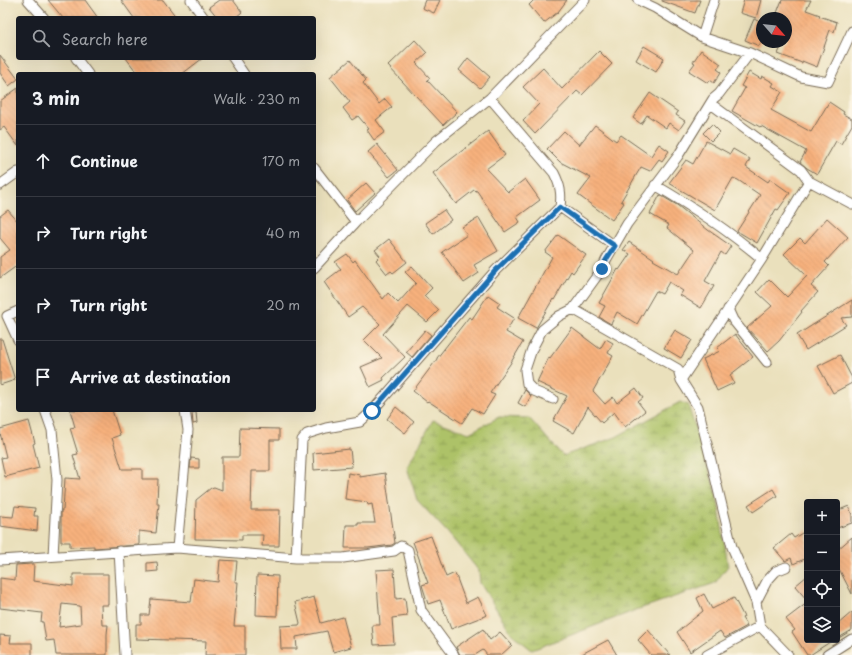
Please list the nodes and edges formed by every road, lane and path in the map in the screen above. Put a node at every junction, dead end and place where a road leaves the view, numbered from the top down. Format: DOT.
graph roads {
  1 [pos="28,0"];
  2 [pos="191,0"];
  3 [pos="585,0"];
  4 [pos="638,0"];
  5 [pos="714,0"];
  6 [pos="42,16"];
  7 [pos="203,16"];
  8 [pos="852,33"];
  9 [pos="702,37"];
  10 [pos="750,53"];
  11 [pos="78,60"];
  12 [pos="234,60"];
  13 [pos="86,72"];
  14 [pos="243,72"];
  15 [pos="490,98"];
  16 [pos="711,104"];
  17 [pos="316,171"];
  18 [pos="16,173"];
  19 [pos="809,181"];
  20 [pos="0,185"];
  21 [pos="655,186"];
  22 [pos="852,204"];
  23 [pos="560,207"];
  24 [pos="356,222"];
  25 [pos="615,246"];
  26 [pos="762,259"];
  27 [pos="316,266"];
  28 [pos="574,308"];
  29 [pos="728,309"];
  30 [pos="16,312"];
  31 [pos="16,336"];
  32 [pos="767,362"];
  33 [pos="681,380"];
  34 [pos="553,399"];
  35 [pos="46,412"];
  36 [pos="185,412"];
  37 [pos="177,548"];
  38 [pos="119,552"];
  39 [pos="53,556"];
  40 [pos="296,558"];
  41 [pos="0,560"];
  42 [pos="786,567"];
  43 [pos="756,602"];
  44 [pos="760,626"];
  45 [pos="852,639"];
  46 [pos="125,655"];
  47 [pos="454,655"];
  48 [pos="706,655"];
  49 [pos="788,655"];
  50 [pos="827,655"];
  1 -- 6 [label="street"];
  2 -- 7 [label="street"];
  3 -- 15 [label="street"];
  4 -- 9 [label="street"];
  5 -- 9 [label="street"];
  8 -- 10 [label="street"];
  9 -- 10 [label="street"];
  10 -- 16 [label="street"];
  11 -- 13 [label="street"];
  12 -- 14 [label="street"];
  15 -- 23 [label="street"];
  15 -- 24 [label="street"];
  16 -- 19 [label="street"];
  16 -- 21 [label="street"];
  17 -- 24 [label="street"];
  18 -- 20 [label="street"];
  19 -- 22 [label="street"];
  19 -- 26 [label="street"];
  21 -- 25 [label="street"];
  21 -- 26 [label="street"];
  23 -- 25 [label="street"];
  23 -- 40 [label="street"];
  24 -- 27 [label="street"];
  25 -- 28 [label="street"];
  26 -- 29 [label="street"];
  28 -- 33 [label="street"];
  28 -- 34 [label="street"];
  29 -- 32 [label="street"];
  29 -- 33 [label="street"];
  30 -- 31 [label="street"];
  33 -- 43 [label="street"];
  35 -- 39 [label="street"];
  36 -- 37 [label="street"];
  37 -- 38 [label="street"];
  37 -- 40 [label="street"];
  38 -- 39 [label="street"];
  38 -- 46 [label="street"];
  39 -- 41 [label="street"];
  40 -- 47 [label="street"];
  42 -- 43 [label="street"];
  43 -- 44 [label="street"];
  44 -- 48 [label="street"];
  44 -- 49 [label="street"];
  45 -- 50 [label="street"];
}
